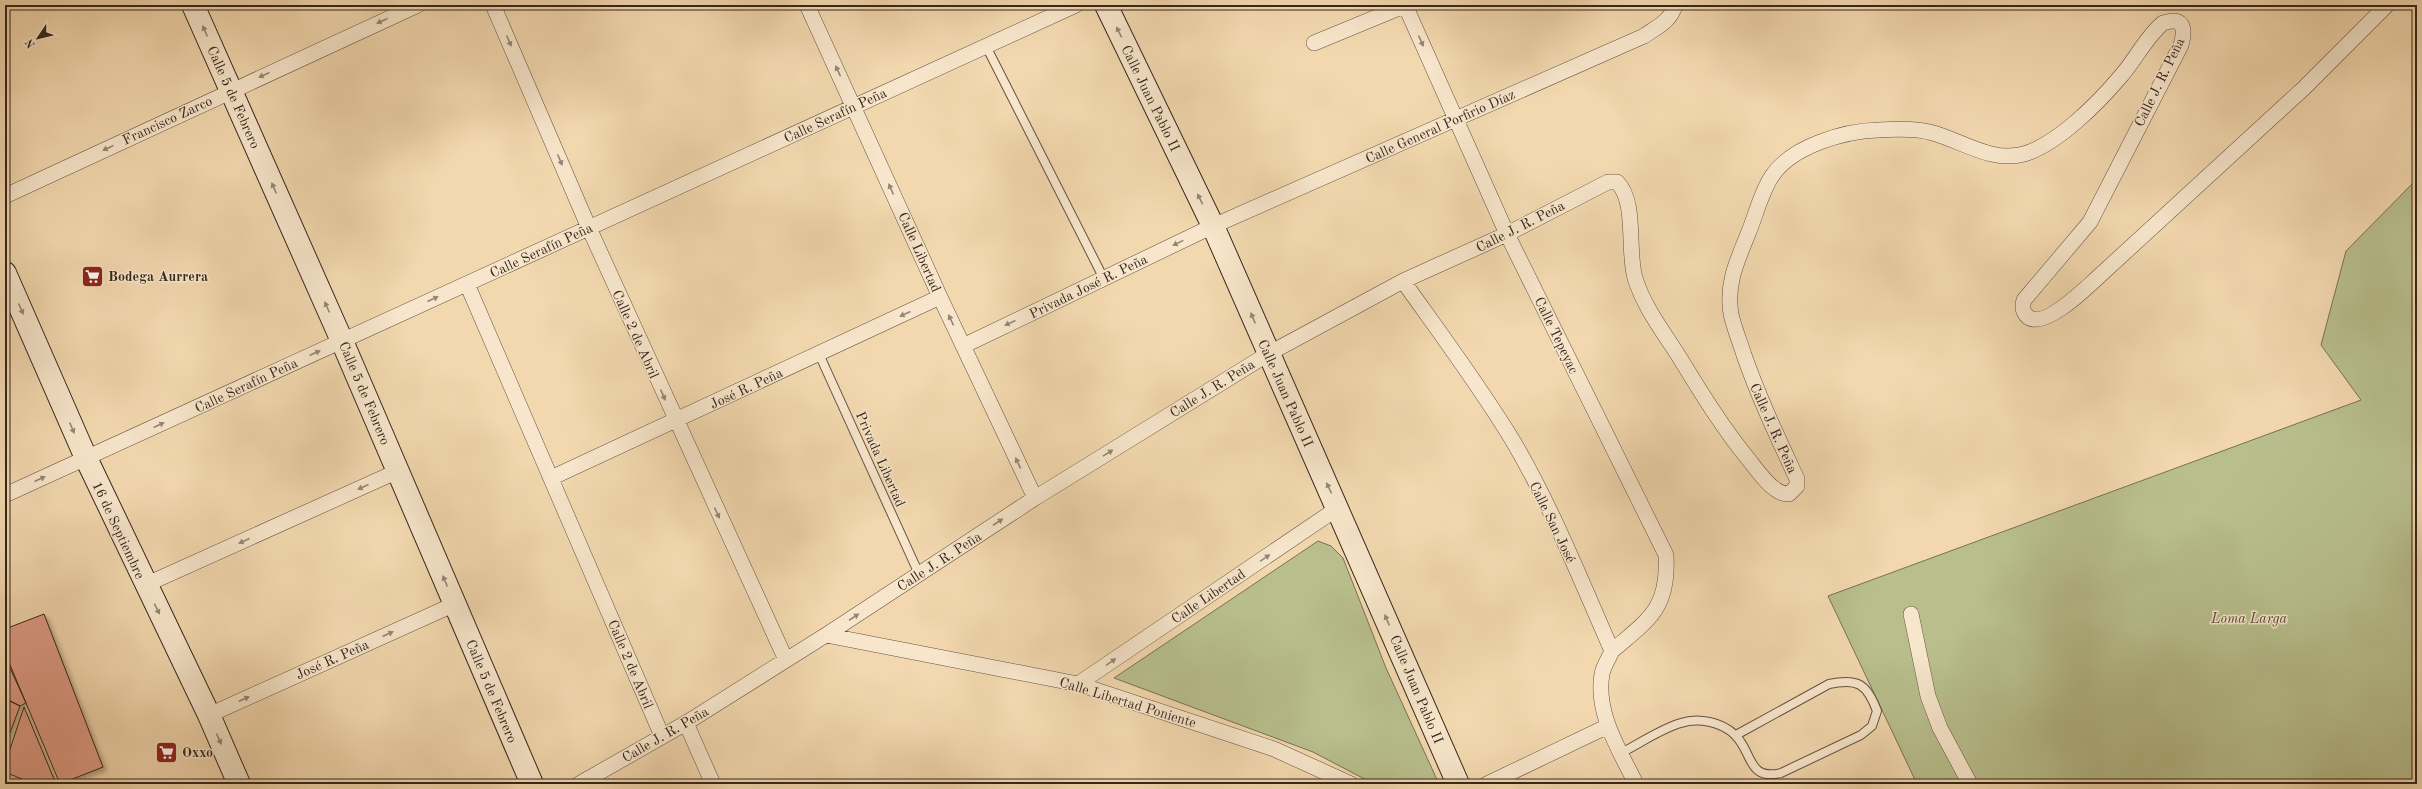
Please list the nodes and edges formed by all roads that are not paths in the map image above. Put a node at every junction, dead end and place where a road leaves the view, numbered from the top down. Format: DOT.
graph roads {
  1 [pos="193,5"];
  2 [pos="418,5"];
  3 [pos="493,5"];
  4 [pos="807,5"];
  5 [pos="1076,5"];
  6 [pos="1106,5"];
  7 [pos="1405,5"];
  8 [pos="1675,5"];
  9 [pos="2387,5"];
  10 [pos="1314,43"];
  11 [pos="986,46"];
  12 [pos="231,90"];
  13 [pos="854,107"];
  14 [pos="1456,119"];
  15 [pos="5,196"];
  16 [pos="1213,226"];
  17 [pos="589,228"];
  18 [pos="1507,234"];
  19 [pos="5,273"];
  20 [pos="1104,279"];
  21 [pos="1402,281"];
  22 [pos="468,284"];
  23 [pos="940,297"];
  24 [pos="342,341"];
  25 [pos="963,346"];
  26 [pos="819,354"];
  27 [pos="1268,354"];
  28 [pos="675,421"];
  29 [pos="86,458"];
  30 [pos="398,471"];
  31 [pos="551,478"];
  32 [pos="5,495"];
  33 [pos="1035,498"];
  34 [pos="1338,508"];
  35 [pos="919,574"];
  36 [pos="145,586"];
  37 [pos="455,604"];
  38 [pos="1911,614"];
  39 [pos="826,635"];
  40 [pos="1612,651"];
  41 [pos="786,660"];
  42 [pos="1078,684"];
  43 [pos="209,715"];
  44 [pos="686,723"];
  45 [pos="1608,726"];
  46 [pos="1736,735"];
  47 [pos="662,736"];
  48 [pos="1621,753"];
  49 [pos="239,784"];
  50 [pos="532,784"];
  51 [pos="580,784"];
  52 [pos="713,784"];
  53 [pos="1351,784"];
  54 [pos="1458,784"];
  55 [pos="1487,784"];
  56 [pos="1636,784"];
  57 [pos="1970,784"];
  12 -- 1 [label="street, Calle 5 de Febrero, one-way"];
  2 -- 12 [label="street, Francisco Zarco, one-way"];
  3 -- 17 [label="street, Calle 2 de Abril, one-way"];
  13 -- 4 [label="street, Calle Libertad, one-way"];
  5 -- 11 [label="street, Calle Serafín Peña"];
  16 -- 6 [label="street, Calle Juan Pablo II, one-way"];
  7 -- 10 [label="street"];
  7 -- 14 [label="street, Calle Tepeyac, one-way"];
  8 -- 14 [label="street, Calle General Porfirio Díaz"];
  9 -- 18 [label="street, Calle J. R. Peña"];
  11 -- 13 [label="street, Calle Serafín Peña"];
  11 -- 20 [label="lane"];
  12 -- 15 [label="street, Francisco Zarco, one-way"];
  24 -- 12 [label="street, Calle 5 de Febrero, one-way"];
  13 -- 17 [label="street, Calle Serafín Peña"];
  23 -- 13 [label="street, Calle Libertad, one-way"];
  14 -- 16 [label="street, Calle General Porfirio Díaz"];
  14 -- 18 [label="street, Calle Tepeyac"];
  16 -- 20 [label="street, Privada José R. Peña, one-way"];
  27 -- 16 [label="street, Calle Juan Pablo II, one-way"];
  17 -- 22 [label="street, Calle Serafín Peña"];
  17 -- 28 [label="street, Calle 2 de Abril, one-way"];
  18 -- 21 [label="street, Calle J. R. Peña"];
  18 -- 40 [label="street, Calle Tepeyac"];
  19 -- 29 [label="street, 16 de Septiembre, one-way"];
  20 -- 25 [label="street, Privada José R. Peña, one-way"];
  21 -- 27 [label="street, Calle J. R. Peña"];
  21 -- 40 [label="street, Calle San José"];
  24 -- 22 [label="street, Calle Serafín Peña, one-way"];
  22 -- 31 [label="street, Calle 2 de Abril"];
  25 -- 23 [label="street, Calle Libertad, one-way"];
  23 -- 26 [label="street, José R. Peña, one-way"];
  29 -- 24 [label="street, Calle Serafín Peña, one-way"];
  24 -- 30 [label="street, Calle 5 de Febrero"];
  33 -- 25 [label="street, Calle Libertad, one-way"];
  26 -- 28 [label="street, José R. Peña"];
  26 -- 35 [label="lane, Privada Libertad"];
  33 -- 27 [label="street, Calle J. R. Peña, one-way"];
  34 -- 27 [label="street, Calle Juan Pablo II, one-way"];
  28 -- 31 [label="street, José R. Peña"];
  28 -- 41 [label="street, Calle 2 de Abril, one-way"];
  32 -- 29 [label="street, Calle Serafín Peña, one-way"];
  29 -- 36 [label="street, 16 de Septiembre"];
  30 -- 36 [label="street, one-way"];
  37 -- 30 [label="street, Calle 5 de Febrero, one-way"];
  31 -- 47 [label="street, Calle 2 de Abril"];
  35 -- 33 [label="street, Calle J. R. Peña, one-way"];
  42 -- 34 [label="street, Calle Libertad, one-way"];
  54 -- 34 [label="street, Calle Juan Pablo II, one-way"];
  39 -- 35 [label="street, Calle J. R. Peña, one-way"];
  36 -- 43 [label="street, 16 de Septiembre, one-way"];
  43 -- 37 [label="street, José R. Peña, one-way"];
  37 -- 50 [label="street, Calle 5 de Febrero"];
  38 -- 57 [label="street"];
  39 -- 41 [label="street, Calle J. R. Peña"];
  39 -- 42 [label="street, Calle Libertad Poniente"];
  40 -- 45 [label="street"];
  41 -- 44 [label="street, Calle J. R. Peña"];
  42 -- 53 [label="street, Calle Libertad Poniente"];
  43 -- 49 [label="street, 16 de Septiembre, one-way"];
  44 -- 47 [label="street, Calle J. R. Peña"];
  44 -- 52 [label="street"];
  45 -- 48 [label="street"];
  45 -- 55 [label="street"];
  46 -- 46 [label="lane"];
  46 -- 48 [label="lane"];
  47 -- 51 [label="street, Calle J. R. Peña"];
  48 -- 56 [label="street"];
}
